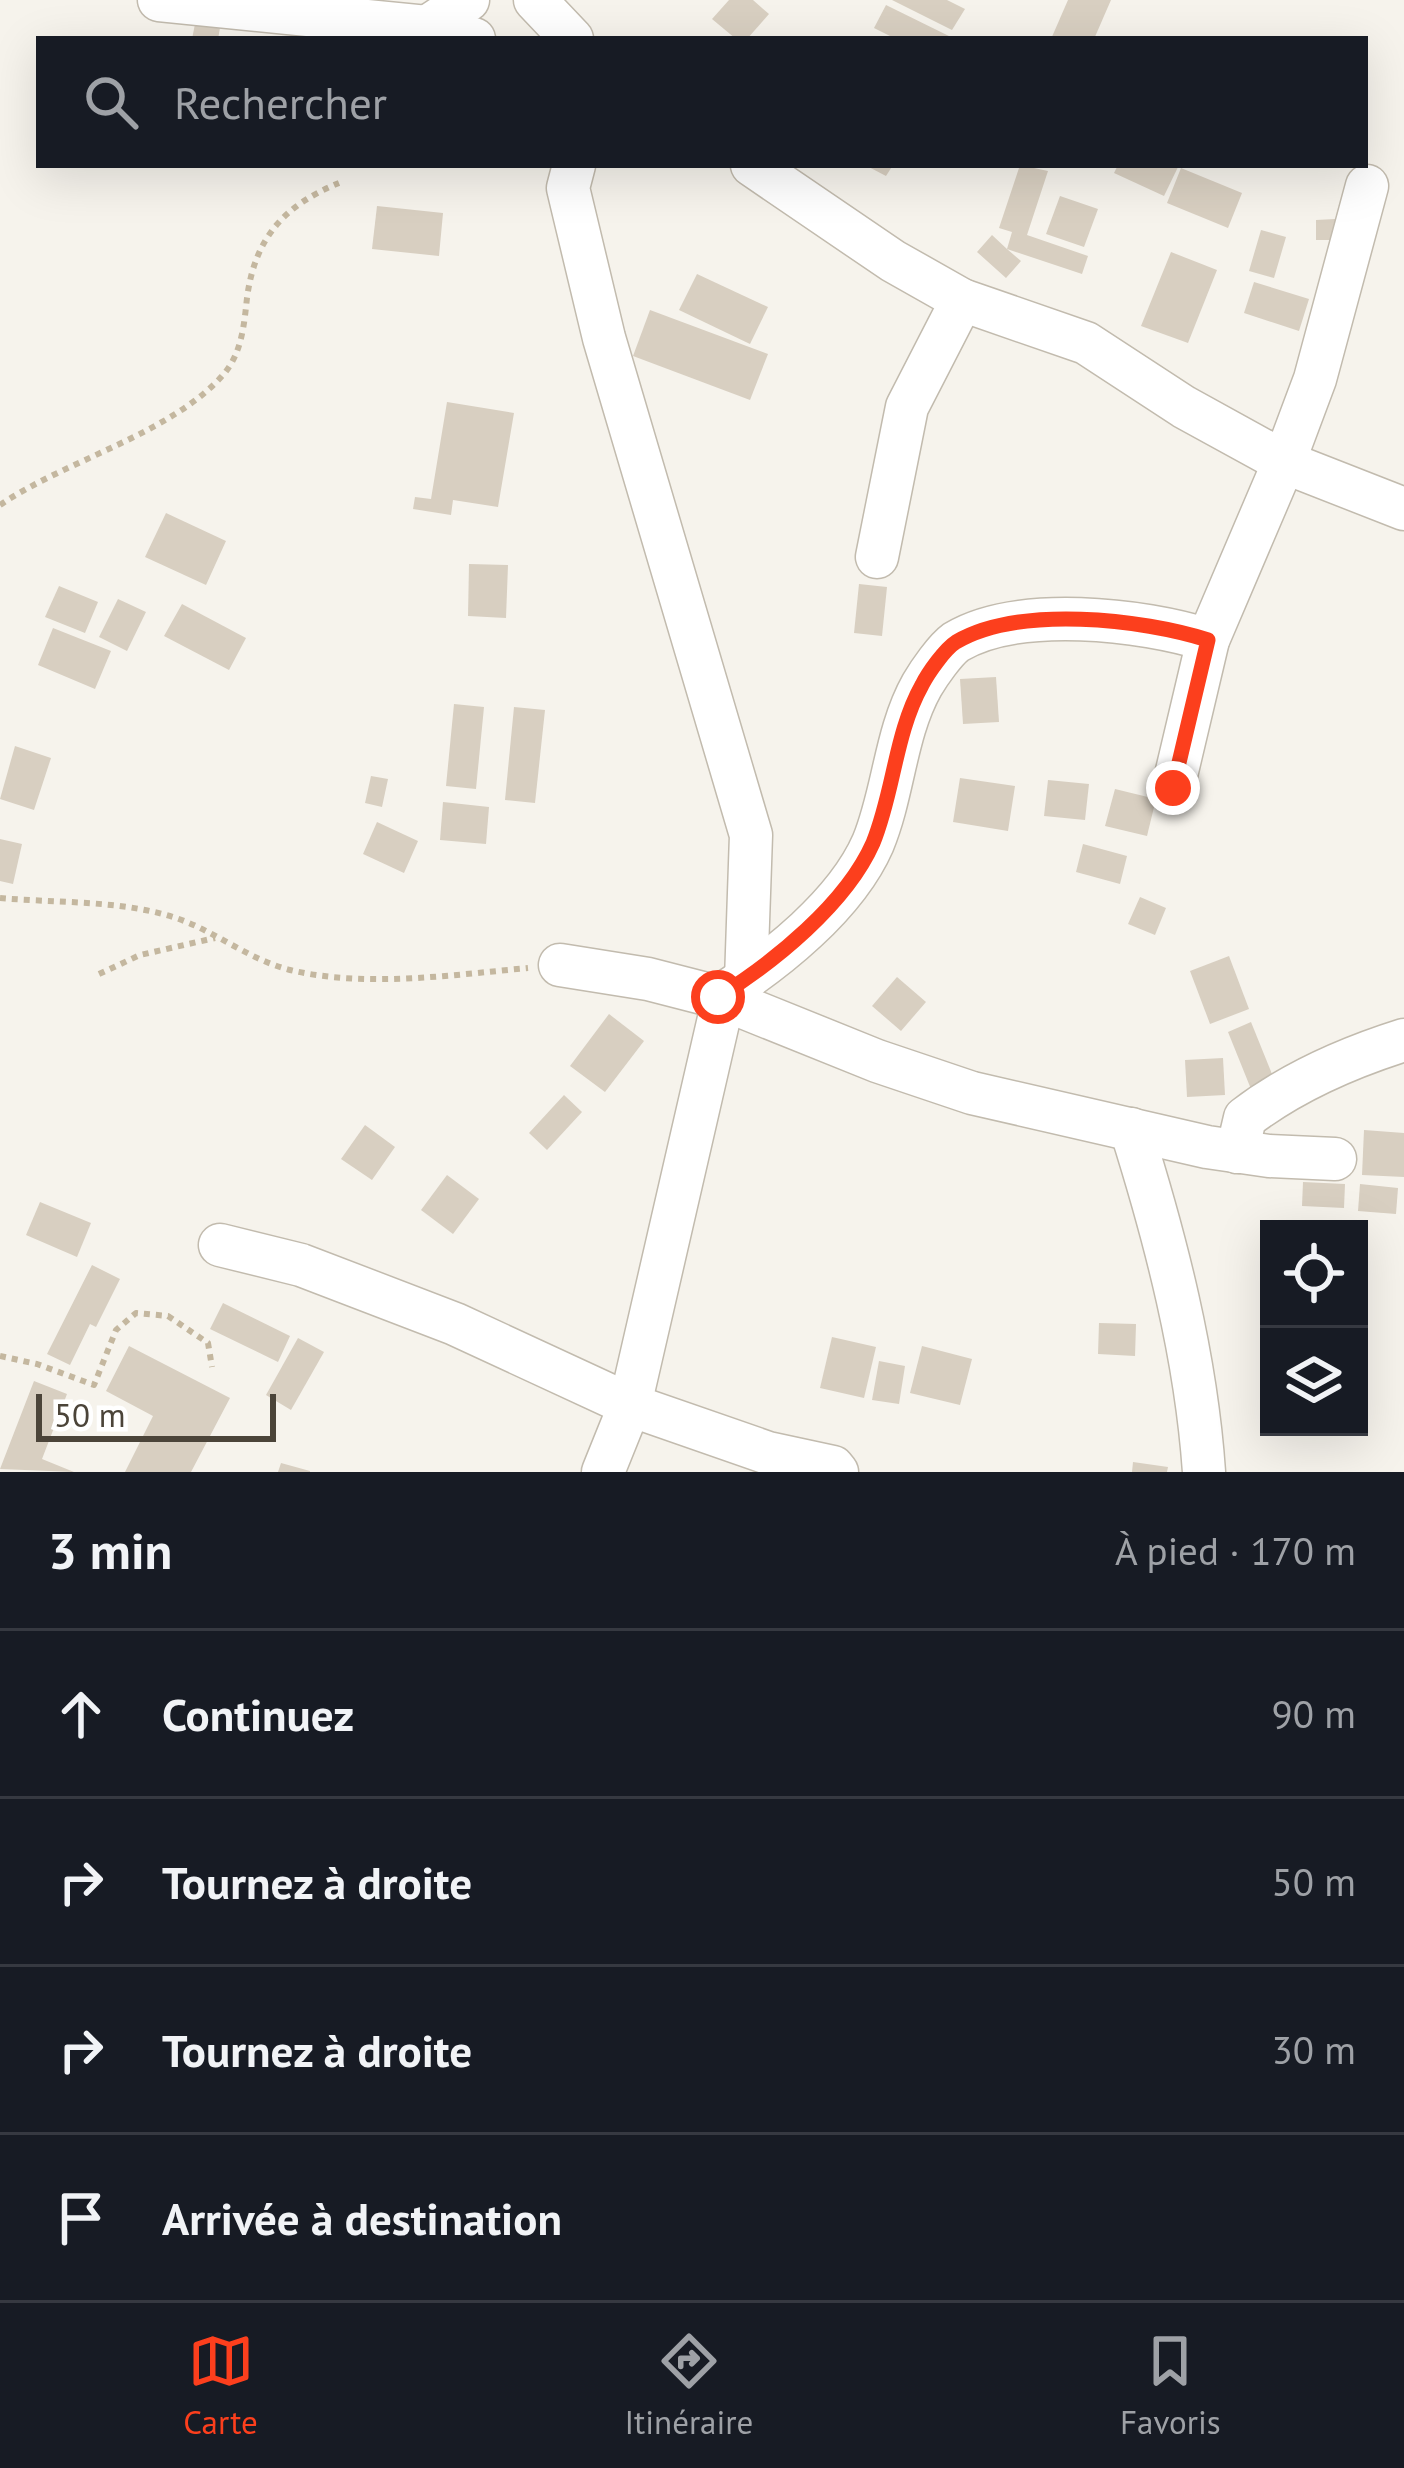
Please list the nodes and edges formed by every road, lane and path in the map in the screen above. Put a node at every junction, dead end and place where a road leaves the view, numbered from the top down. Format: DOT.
graph roads {
  1 [pos="159,0"];
  2 [pos="468,0"];
  3 [pos="535,0"];
  4 [pos="427,27"];
  5 [pos="462,36"];
  6 [pos="569,36"];
  7 [pos="573,168"];
  8 [pos="756,168"];
  9 [pos="339,183"];
  10 [pos="1367,186"];
  11 [pos="962,301"];
  12 [pos="1284,462"];
  13 [pos="0,505"];
  14 [pos="1404,509"];
  15 [pos="877,557"];
  16 [pos="1208,640"];
  17 [pos="1173,788"];
  18 [pos="0,898"];
  19 [pos="215,938"];
  20 [pos="560,965"];
  21 [pos="99,974"];
  22 [pos="732,988"];
  23 [pos="1404,1040"];
  24 [pos="1131,1129"];
  25 [pos="1237,1152"];
  26 [pos="1335,1159"];
  27 [pos="220,1245"];
  28 [pos="0,1356"];
  29 [pos="212,1367"];
  30 [pos="630,1405"];
  31 [pos="603,1472"];
  32 [pos="837,1472"];
  33 [pos="1204,1472"];
  1 -- 4 [label="street"];
  2 -- 4 [label="street"];
  3 -- 6 [label="street"];
  4 -- 5 [label="street"];
  7 -- 22 [label="street"];
  8 -- 11 [label="street"];
  9 -- 13 [label="path"];
  10 -- 12 [label="street"];
  11 -- 12 [label="street"];
  11 -- 15 [label="street"];
  12 -- 14 [label="street"];
  12 -- 16 [label="street"];
  16 -- 17 [label="street"];
  16 -- 22 [label="street"];
  18 -- 19 [label="path"];
  19 -- 20 [label="path"];
  19 -- 21 [label="path"];
  20 -- 22 [label="street"];
  22 -- 24 [label="street"];
  22 -- 30 [label="street"];
  23 -- 25 [label="street"];
  24 -- 25 [label="street"];
  24 -- 33 [label="street"];
  25 -- 26 [label="street"];
  27 -- 30 [label="street"];
  28 -- 29 [label="path"];
  30 -- 31 [label="street"];
  30 -- 32 [label="street"];
}
